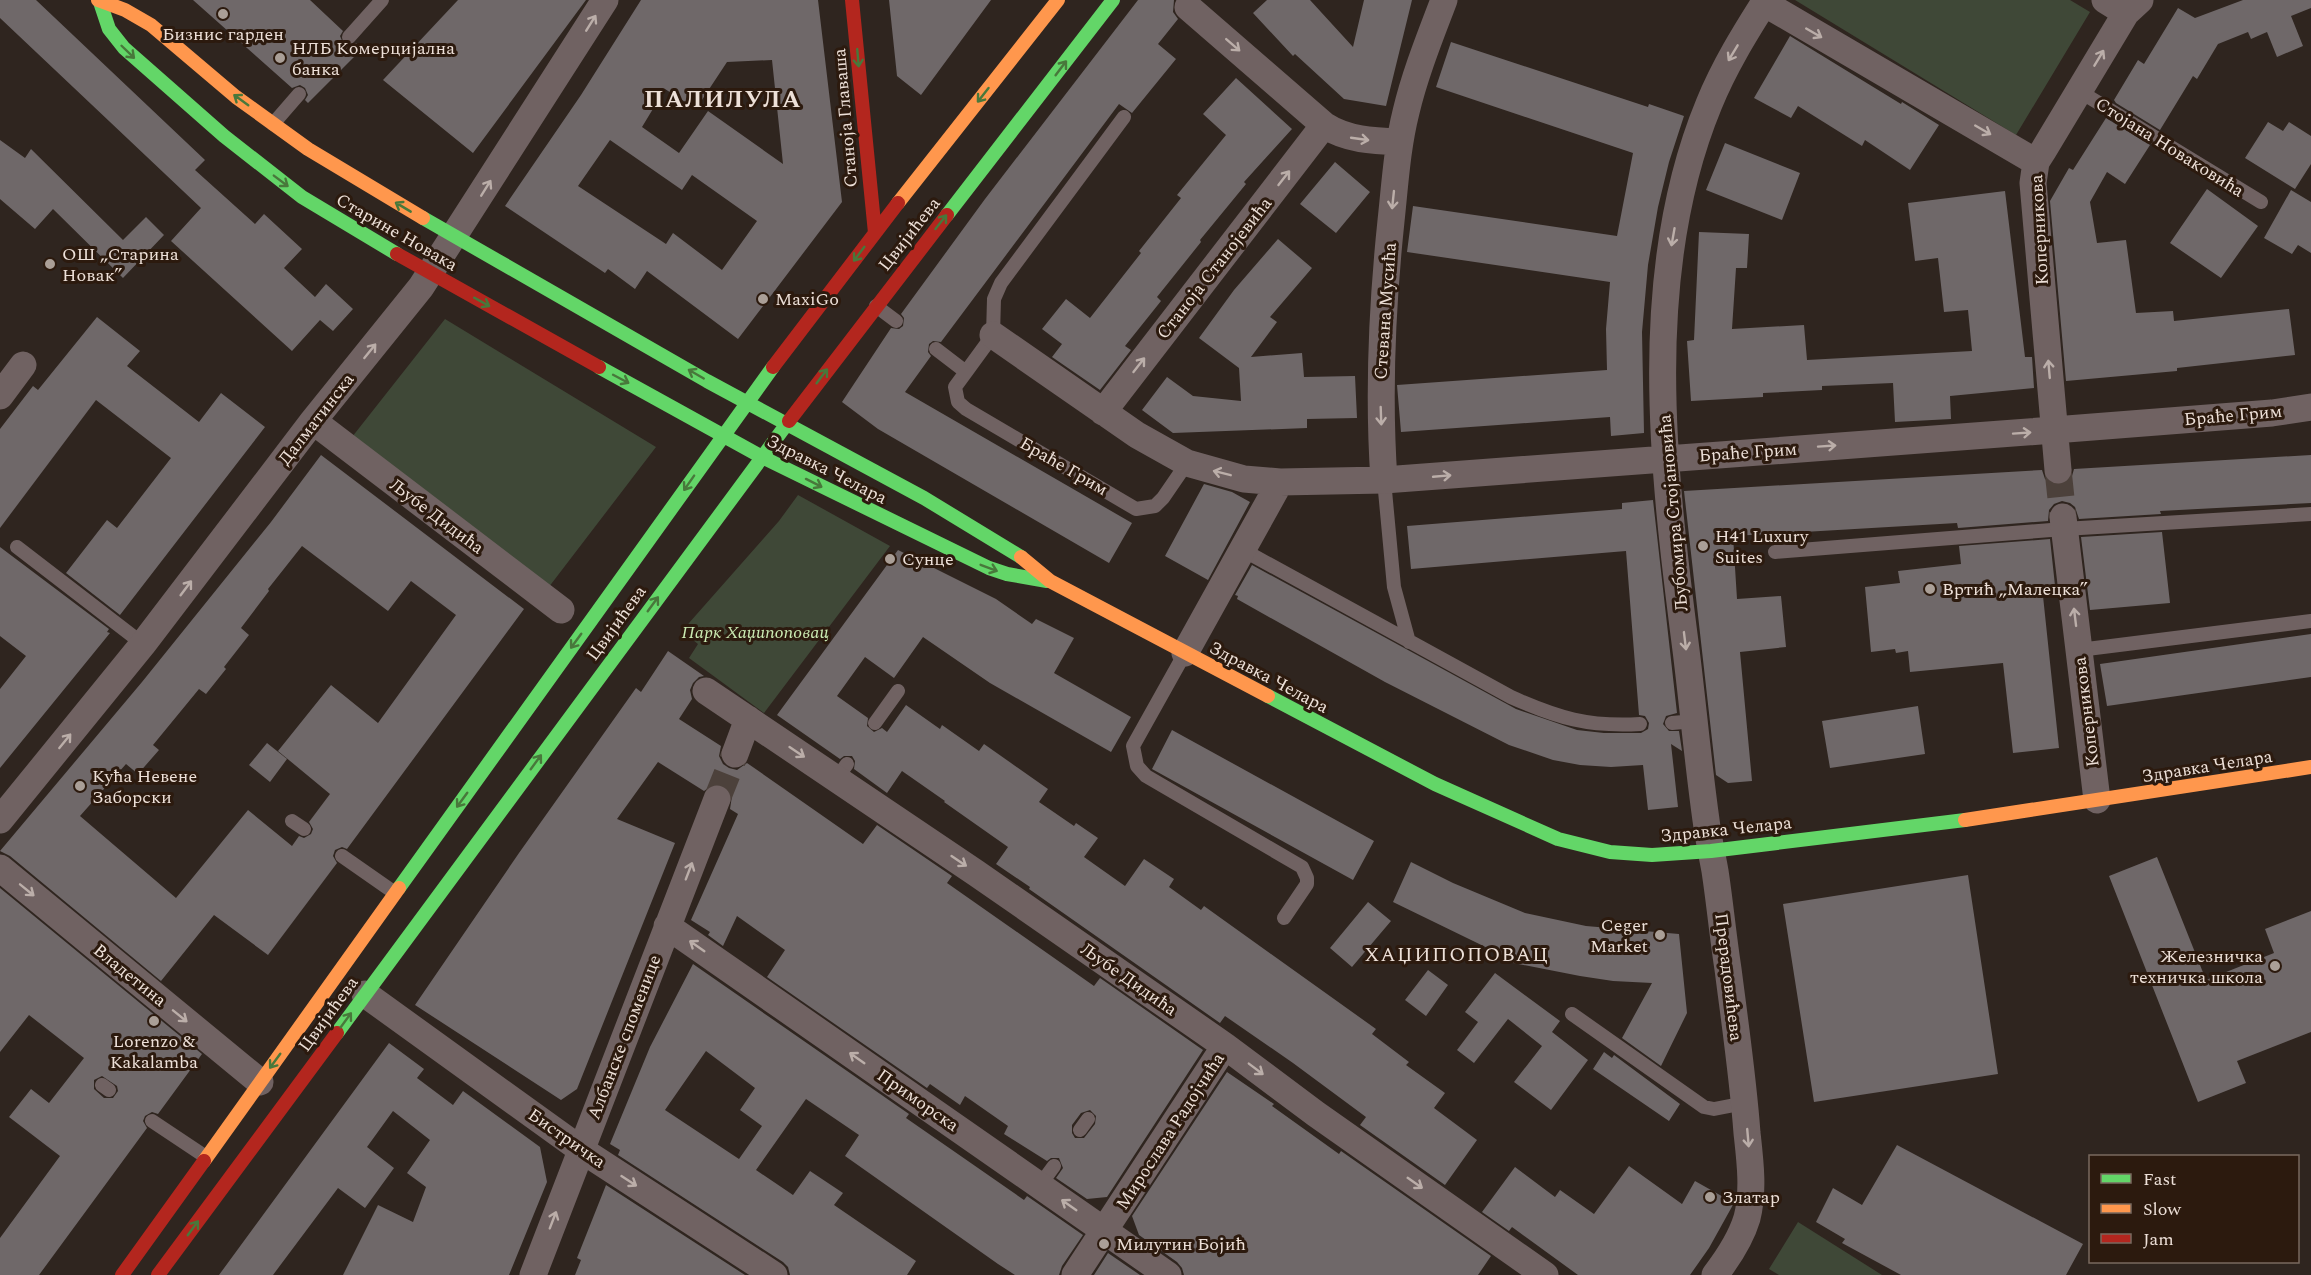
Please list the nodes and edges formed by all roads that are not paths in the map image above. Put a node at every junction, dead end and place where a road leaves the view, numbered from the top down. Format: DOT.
graph roads {
  1 [pos="382,0"];
  2 [pos="605,0"];
  3 [pos="852,0"];
  4 [pos="1058,0"];
  5 [pos="1113,0"];
  6 [pos="1444,0"];
  7 [pos="99,1"];
  8 [pos="1765,2"];
  9 [pos="2124,4"];
  10 [pos="1196,9"];
  11 [pos="349,37"];
  12 [pos="2079,91"];
  13 [pos="299,94"];
  14 [pos="1124,117"];
  15 [pos="273,124"];
  16 [pos="1324,125"];
  17 [pos="1400,142"];
  18 [pos="2037,162"];
  19 [pos="2261,202"];
  20 [pos="874,233"];
  21 [pos="454,237"];
  22 [pos="430,274"];
  23 [pos="876,306"];
  24 [pos="896,321"];
  25 [pos="993,335"];
  26 [pos="936,350"];
  27 [pos="23,365"];
  28 [pos="966,372"];
  29 [pos="0,396"];
  30 [pos="747,402"];
  31 [pos="2311,406"];
  32 [pos="1103,412"];
  33 [pos="314,421"];
  34 [pos="787,423"];
  35 [pos="2054,430"];
  36 [pos="723,435"];
  37 [pos="762,457"];
  38 [pos="1664,458"];
  39 [pos="1187,463"];
  40 [pos="2058,470"];
  41 [pos="1384,480"];
  42 [pos="1280,482"];
  43 [pos="2311,514"];
  44 [pos="2063,523"];
  45 [pos="17,547"];
  46 [pos="1244,550"];
  47 [pos="1775,552"];
  48 [pos="1050,581"];
  49 [pos="561,610"];
  50 [pos="2311,621"];
  51 [pos="1408,642"];
  52 [pos="143,644"];
  53 [pos="2079,650"];
  54 [pos="1185,653"];
  55 [pos="706,691"];
  56 [pos="898,691"];
  57 [pos="748,719"];
  58 [pos="875,723"];
  59 [pos="1640,724"];
  60 [pos="735,754"];
  61 [pos="2311,767"];
  62 [pos="717,799"];
  63 [pos="2097,800"];
  64 [pos="0,820"];
  65 [pos="292,821"];
  66 [pos="304,830"];
  67 [pos="1711,851"];
  68 [pos="342,856"];
  69 [pos="0,868"];
  70 [pos="395,893"];
  71 [pos="1284,918"];
  72 [pos="667,926"];
  73 [pos="365,994"];
  74 [pos="1572,1014"];
  75 [pos="1225,1046"];
  76 [pos="260,1082"];
  77 [pos="1745,1103"];
  78 [pos="152,1121"];
  79 [pos="580,1149"];
  80 [pos="206,1157"];
  81 [pos="1106,1231"];
  82 [pos="122,1275"];
  83 [pos="158,1275"];
  84 [pos="533,1275"];
  85 [pos="774,1275"];
  86 [pos="1075,1275"];
  87 [pos="1168,1275"];
  88 [pos="1545,1275"];
  89 [pos="1715,1275"];
  1 -- 11 [label="lane"];
  21 -- 2 [label="street, Далматинска, one-way"];
  3 -- 20 [label="main road, Станоја Главаша, one-way"];
  4 -- 20 [label="main road, Цвијићева, one-way"];
  23 -- 5 [label="main road, Цвијићева, one-way"];
  6 -- 17 [label="street, Стевана Мусића"];
  15 -- 7 [label="main road, Старине Новака, one-way"];
  7 -- 22 [label="main road, Старине Новака, one-way"];
  8 -- 18 [label="street, Коперникова, one-way"];
  8 -- 38 [label="street, Љубомира Стојановића, one-way"];
  12 -- 9 [label="street, Стојана Новаковића, one-way"];
  10 -- 16 [label="street, one-way"];
  12 -- 18 [label="street, Стојана Новаковића"];
  12 -- 19 [label="lane, Стојана Новаковића"];
  13 -- 15 [label="lane"];
  14 -- 25 [label="lane"];
  21 -- 15 [label="main road, Старине Новака, one-way"];
  16 -- 17 [label="street, one-way"];
  32 -- 16 [label="street, Станоја Станојевића, one-way"];
  17 -- 41 [label="street, Стевана Мусића, one-way"];
  35 -- 18 [label="street, Коперникова, one-way"];
  20 -- 30 [label="main road, Цвијићева, one-way"];
  21 -- 22 [label="street, Далматинска"];
  30 -- 21 [label="main road, Старине Новака, one-way"];
  33 -- 22 [label="street, Далматинска, one-way"];
  22 -- 36 [label="main road, Старине Новака, one-way"];
  23 -- 24 [label="lane"];
  34 -- 23 [label="main road, Цвијићева, one-way"];
  25 -- 28 [label="lane"];
  25 -- 32 [label="street, Браће Грим"];
  26 -- 28 [label="lane"];
  27 -- 29 [label="street"];
  28 -- 39 [label="lane, Браће Грим"];
  30 -- 34 [label="main road, Здравка Челара"];
  30 -- 36 [label="main road, Цвијићева"];
  31 -- 35 [label="street, Браће Грим"];
  32 -- 39 [label="street, Браће Грим"];
  33 -- 49 [label="street, Љубе Дидића"];
  52 -- 33 [label="street, Далматинска, one-way"];
  34 -- 37 [label="main road, Цвијићева"];
  34 -- 48 [label="main road, Здравка Челара"];
  38 -- 35 [label="street, Браће Грим, one-way"];
  35 -- 40 [label="street, Коперникова"];
  36 -- 37 [label="main road, Здравка Челара"];
  36 -- 70 [label="main road, Цвијићева, one-way"];
  37 -- 48 [label="main road, Здравка Челара, one-way"];
  73 -- 37 [label="main road, Цвијићева, one-way"];
  41 -- 38 [label="street, Браће Грим, one-way"];
  38 -- 67 [label="street, Љубомира Стојановића, one-way"];
  42 -- 39 [label="street, Браће Грим, one-way"];
  41 -- 42 [label="street, Браће Грим"];
  41 -- 51 [label="lane"];
  42 -- 46 [label="street"];
  43 -- 44 [label="lane"];
  44 -- 47 [label="lane"];
  53 -- 44 [label="street, Коперникова, one-way"];
  45 -- 52 [label="lane"];
  46 -- 51 [label="lane"];
  46 -- 54 [label="street"];
  48 -- 54 [label="main road, Здравка Челара"];
  50 -- 53 [label="lane"];
  51 -- 59 [label="lane"];
  64 -- 52 [label="street, Далматинска, one-way"];
  53 -- 63 [label="street, Коперникова"];
  54 -- 67 [label="main road, Здравка Челара"];
  54 -- 71 [label="lane, Здравка Челара"];
  55 -- 57 [label="street, Љубе Дидића"];
  56 -- 58 [label="lane"];
  57 -- 60 [label="street"];
  57 -- 75 [label="street, Љубе Дидића, one-way"];
  61 -- 63 [label="main road, Здравка Челара"];
  72 -- 62 [label="street, Албанске споменице, one-way"];
  63 -- 67 [label="main road, Здравка Челара"];
  65 -- 66 [label="lane"];
  67 -- 77 [label="street, Прерадовићева"];
  68 -- 70 [label="lane"];
  69 -- 76 [label="street, Владетина, one-way"];
  70 -- 76 [label="main road, Цвијићева, one-way"];
  72 -- 79 [label="street, Албанске споменице"];
  81 -- 72 [label="street, Приморска, one-way"];
  73 -- 79 [label="street, Бистричка"];
  83 -- 73 [label="main road, Цвијићева, one-way"];
  74 -- 77 [label="lane"];
  75 -- 81 [label="street, Мирослава Радојчића"];
  75 -- 88 [label="street, Љубе Дидића, one-way"];
  76 -- 80 [label="main road, Цвијићева"];
  77 -- 89 [label="street, Прерадовићева, one-way"];
  78 -- 80 [label="lane"];
  84 -- 79 [label="street, Албанске споменице, one-way"];
  79 -- 85 [label="street, Бистричка, one-way"];
  80 -- 82 [label="main road, Цвијићева"];
  81 -- 86 [label="street, Мирослава Радојчића"];
  81 -- 87 [label="street, Приморска"];
}
